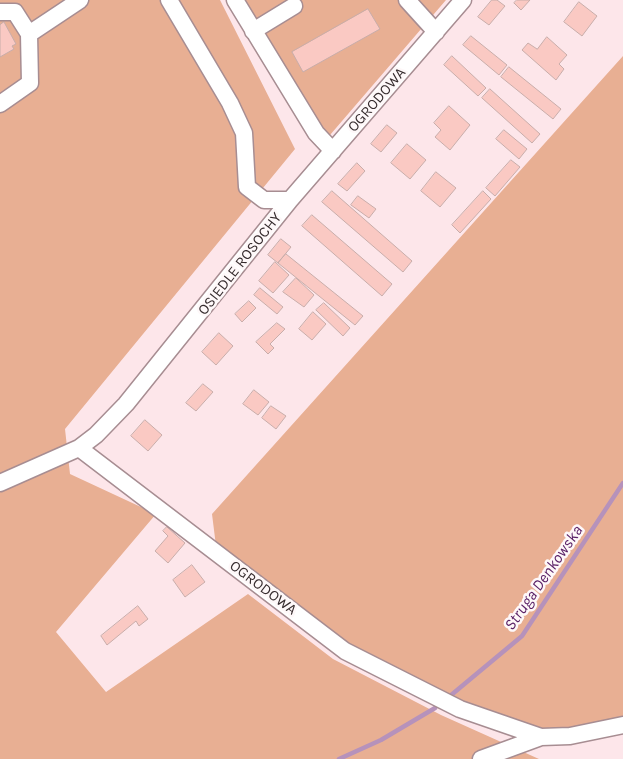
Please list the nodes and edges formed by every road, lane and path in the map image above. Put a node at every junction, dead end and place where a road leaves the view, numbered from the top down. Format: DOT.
graph roads {
  1 [pos="80,0"];
  2 [pos="169,0"];
  3 [pos="235,0"];
  4 [pos="407,0"];
  5 [pos="463,0"];
  6 [pos="294,6"];
  7 [pos="0,12"];
  8 [pos="253,31"];
  9 [pos="436,32"];
  10 [pos="29,34"];
  11 [pos="0,104"];
  12 [pos="333,150"];
  13 [pos="290,200"];
  14 [pos="79,448"];
  15 [pos="0,483"];
  16 [pos="623,725"];
  17 [pos="541,737"];
  18 [pos="481,759"];
  1 -- 10 [label="street"];
  2 -- 13 [label="street, OSIEDLE ROSOCHY"];
  3 -- 8 [label="street"];
  4 -- 9 [label="street"];
  5 -- 9 [label="street, OGRODOWA"];
  6 -- 8 [label="street"];
  7 -- 10 [label="street"];
  8 -- 12 [label="street"];
  9 -- 12 [label="street, OGRODOWA"];
  10 -- 11 [label="street"];
  12 -- 13 [label="street, OGRODOWA"];
  13 -- 14 [label="street, OSIEDLE ROSOCHY"];
  14 -- 15 [label="street"];
  14 -- 17 [label="street, OGRODOWA"];
  16 -- 17 [label="street"];
  17 -- 18 [label="street"];
}
